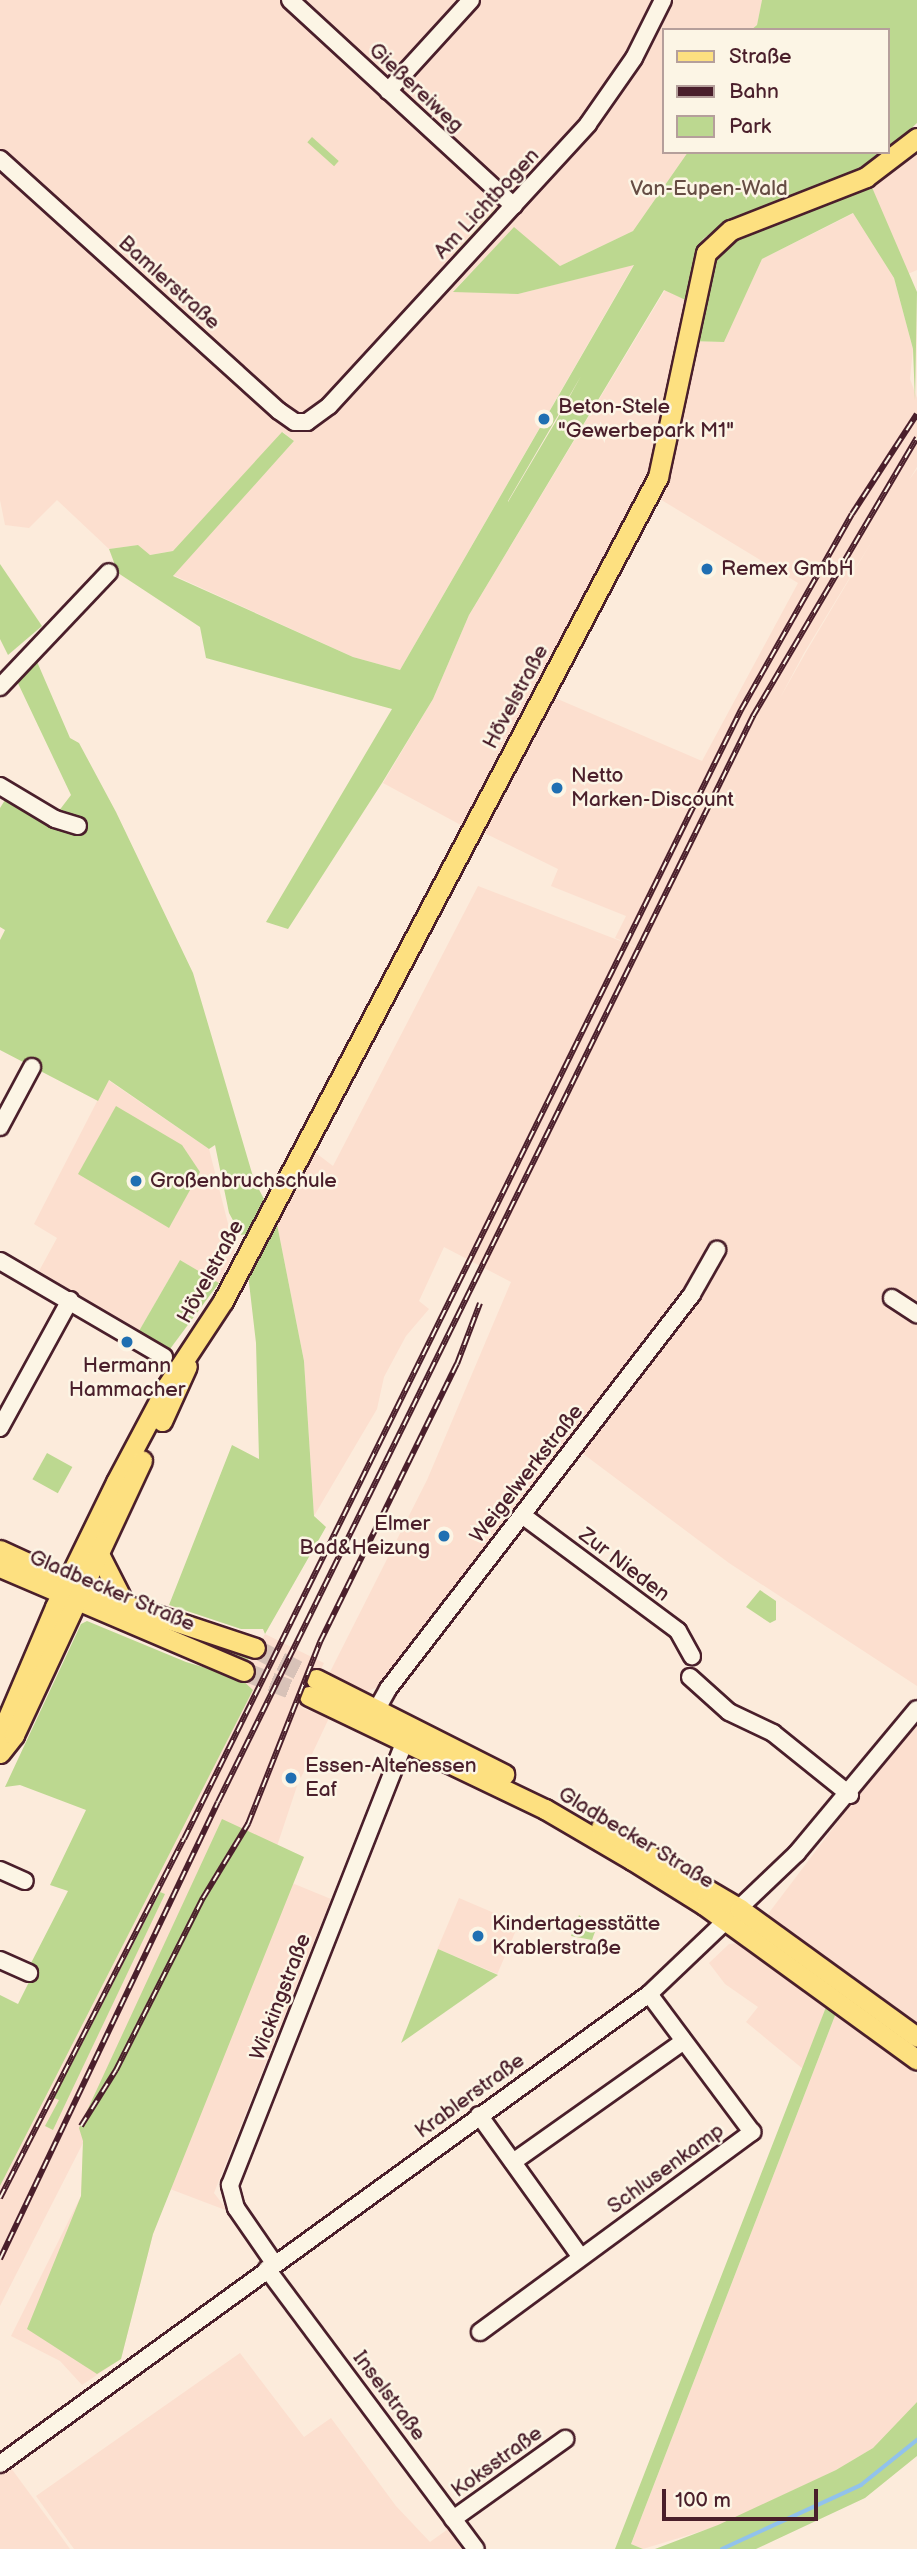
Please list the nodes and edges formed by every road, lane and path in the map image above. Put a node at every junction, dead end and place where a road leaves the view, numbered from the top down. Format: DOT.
graph roads {
  1 [pos="290,0"];
  2 [pos="471,0"];
  3 [pos="663,0"];
  4 [pos="388,90"];
  5 [pos="917,138"];
  6 [pos="0,159"];
  7 [pos="514,206"];
  8 [pos="316,418"];
  9 [pos="110,572"];
  10 [pos="0,687"];
  11 [pos="0,786"];
  12 [pos="78,826"];
  13 [pos="32,1067"];
  14 [pos="0,1127"];
  15 [pos="717,1250"];
  16 [pos="0,1261"];
  17 [pos="892,1298"];
  18 [pos="70,1300"];
  19 [pos="917,1314"];
  20 [pos="190,1355"];
  21 [pos="164,1357"];
  22 [pos="0,1428"];
  23 [pos="522,1515"];
  24 [pos="0,1550"];
  25 [pos="99,1554"];
  26 [pos="0,1567"];
  27 [pos="72,1591"];
  28 [pos="125,1605"];
  29 [pos="255,1648"];
  30 [pos="692,1656"];
  31 [pos="244,1671"];
  32 [pos="690,1677"];
  33 [pos="312,1687"];
  34 [pos="917,1709"];
  35 [pos="373,1715"];
  36 [pos="0,1736"];
  37 [pos="405,1740"];
  38 [pos="0,1753"];
  39 [pos="849,1795"];
  40 [pos="0,1870"];
  41 [pos="25,1881"];
  42 [pos="734,1916"];
  43 [pos="0,1960"];
  44 [pos="29,1973"];
  45 [pos="649,1994"];
  46 [pos="684,2041"];
  47 [pos="914,2049"];
  48 [pos="479,2115"];
  49 [pos="513,2162"];
  50 [pos="580,2256"];
  51 [pos="271,2266"];
  52 [pos="480,2332"];
  53 [pos="565,2439"];
  54 [pos="0,2464"];
  55 [pos="453,2519"];
  56 [pos="476,2549"];
  1 -- 4 [label="street, Gießereiweg"];
  2 -- 4 [label="street"];
  3 -- 7 [label="street, Am Lichtbogen"];
  4 -- 7 [label="street, Gießereiweg"];
  5 -- 20 [label="main road, Hövelstraße"];
  6 -- 8 [label="street, Bamlerstraße"];
  7 -- 8 [label="street, Am Lichtbogen"];
  9 -- 10 [label="street"];
  11 -- 12 [label="street"];
  13 -- 14 [label="street"];
  15 -- 23 [label="street, Weigelwerkstraße"];
  16 -- 18 [label="street"];
  17 -- 19 [label="street"];
  18 -- 21 [label="street"];
  18 -- 22 [label="street"];
  20 -- 25 [label="main road, Hövelstraße"];
  20 -- 27 [label="main road, Hövelstraße"];
  23 -- 30 [label="street, Zur Nieden"];
  23 -- 35 [label="street, Weigelwerkstraße"];
  24 -- 27 [label="main road, Gladbecker Straße"];
  25 -- 27 [label="main road, Hövelstraße"];
  25 -- 28 [label="main road"];
  26 -- 27 [label="main road, Gladbecker Straße"];
  27 -- 28 [label="main road, Gladbecker Straße"];
  27 -- 31 [label="main road, Gladbecker Straße"];
  27 -- 36 [label="main road, Hövelstraße"];
  27 -- 38 [label="main road, Hövelstraße"];
  28 -- 29 [label="main road, Gladbecker Straße"];
  32 -- 39 [label="street"];
  33 -- 35 [label="main road, Gladbecker Straße"];
  34 -- 39 [label="street, Krablerstraße"];
  35 -- 37 [label="main road, Gladbecker Straße"];
  35 -- 42 [label="main road, Gladbecker Straße"];
  37 -- 42 [label="main road, Gladbecker Straße"];
  37 -- 51 [label="street, Wickingstraße"];
  39 -- 42 [label="street, Krablerstraße"];
  40 -- 41 [label="street"];
  42 -- 45 [label="street, Krablerstraße"];
  42 -- 47 [label="main road, Gladbecker Straße"];
  43 -- 44 [label="street"];
  45 -- 46 [label="street, Schlusenkamp"];
  45 -- 48 [label="street, Krablerstraße"];
  46 -- 49 [label="street"];
  46 -- 50 [label="street, Schlusenkamp"];
  48 -- 49 [label="street"];
  48 -- 51 [label="street, Krablerstraße"];
  49 -- 50 [label="street"];
  50 -- 52 [label="street, Schlusenkamp"];
  51 -- 54 [label="street, Krablerstraße"];
  51 -- 55 [label="street, Inselstraße"];
  53 -- 55 [label="street, Koksstraße"];
  55 -- 56 [label="street, Inselstraße"];
}
